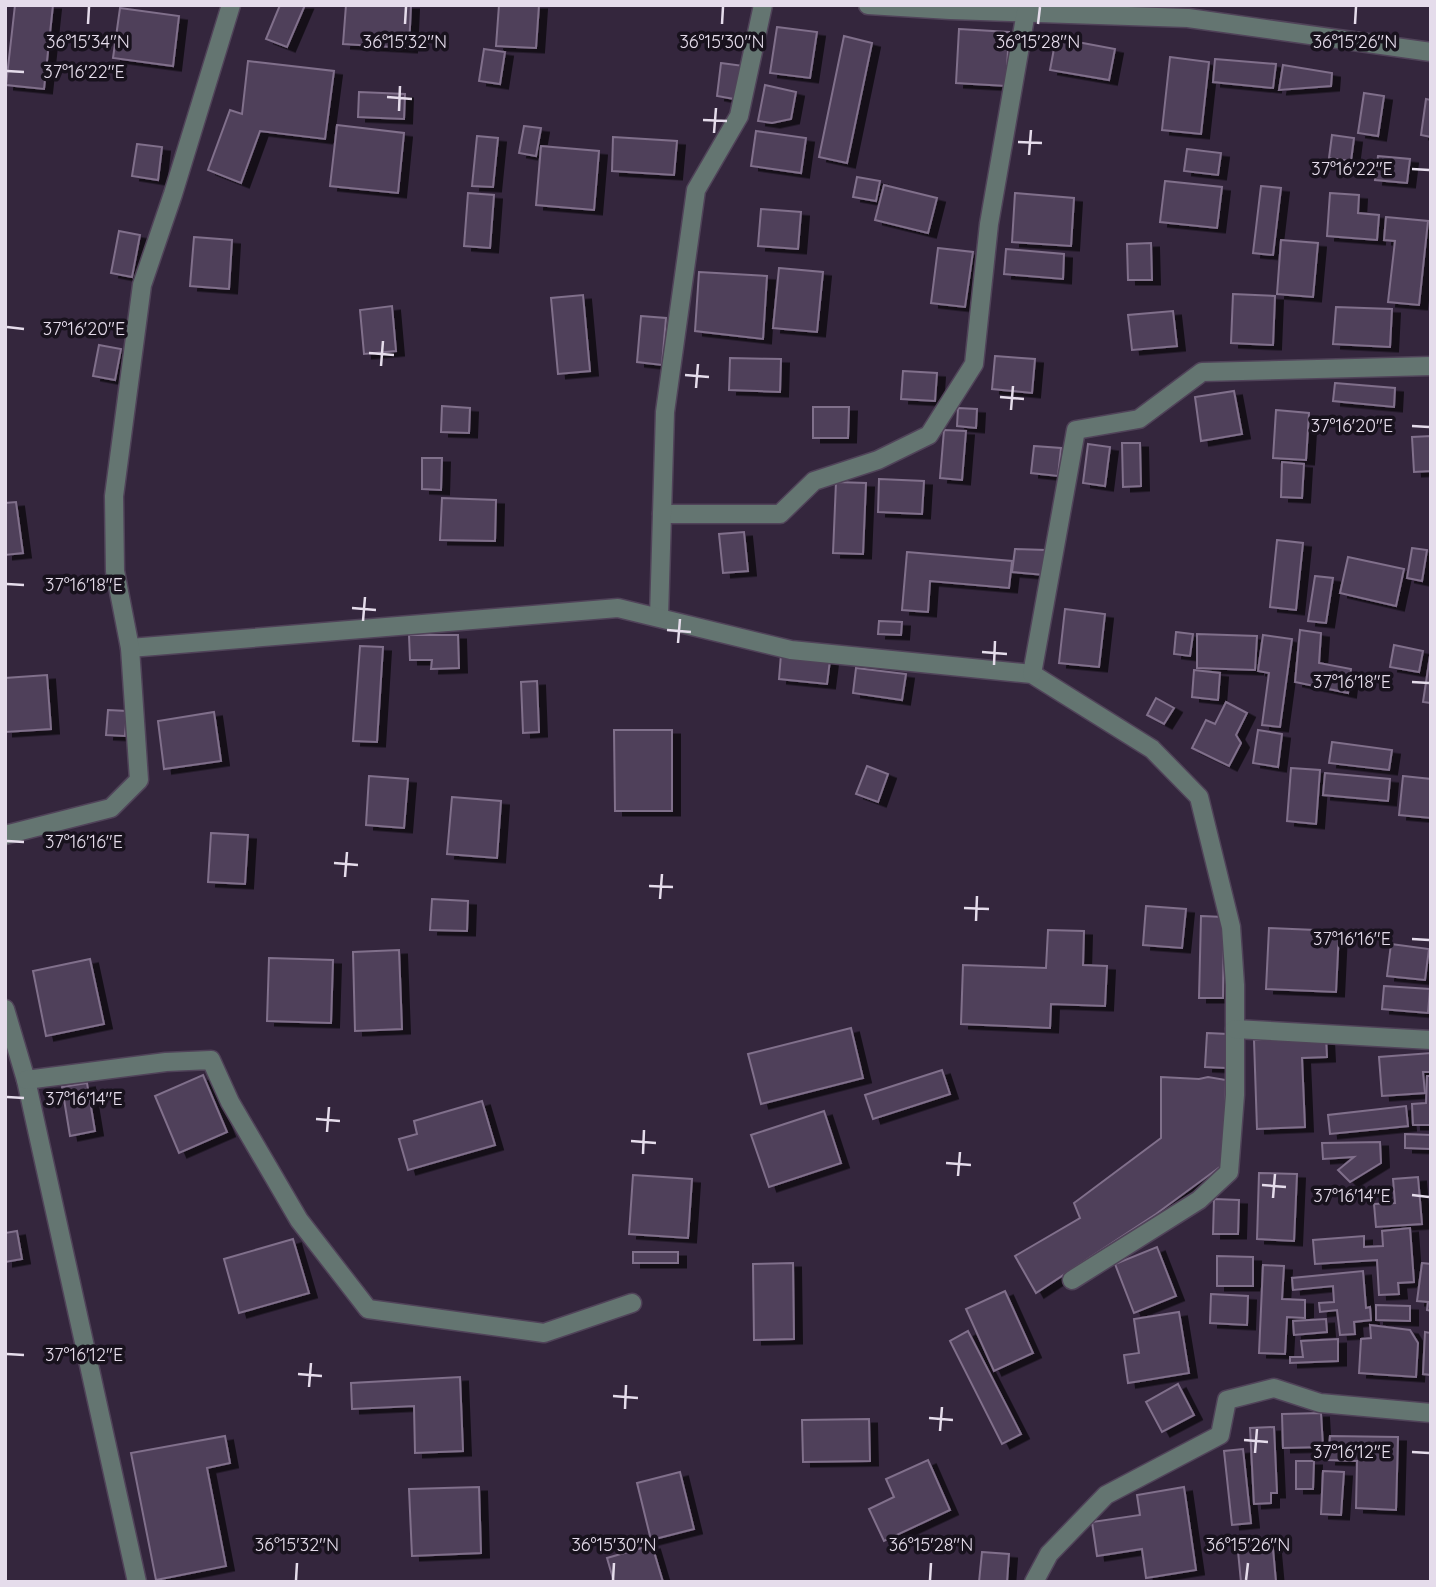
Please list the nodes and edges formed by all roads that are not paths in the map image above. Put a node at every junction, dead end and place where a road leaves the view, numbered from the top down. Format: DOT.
graph roads {
  1 [pos="231,5"];
  2 [pos="763,5"];
  3 [pos="868,5"];
  4 [pos="1189,11"];
  5 [pos="1026,12"];
  6 [pos="1431,52"];
  7 [pos="1431,366"];
  8 [pos="662,514"];
  9 [pos="659,618"];
  10 [pos="130,648"];
  11 [pos="1032,674"];
  12 [pos="5,835"];
  13 [pos="5,1009"];
  14 [pos="1235,1029"];
  15 [pos="1431,1040"];
  16 [pos="26,1080"];
  17 [pos="1072,1280"];
  18 [pos="632,1303"];
  19 [pos="1431,1412"];
  20 [pos="137,1582"];
  21 [pos="1034,1582"];
  1 -- 10 [label="street"];
  2 -- 8 [label="street"];
  3 -- 5 [label="street"];
  4 -- 5 [label="street"];
  4 -- 6 [label="street"];
  5 -- 8 [label="street"];
  7 -- 11 [label="street"];
  8 -- 9 [label="street"];
  9 -- 10 [label="street"];
  9 -- 11 [label="street"];
  10 -- 12 [label="street"];
  11 -- 14 [label="street"];
  13 -- 16 [label="street"];
  14 -- 15 [label="street"];
  14 -- 17 [label="street"];
  16 -- 18 [label="street"];
  16 -- 20 [label="street"];
  19 -- 21 [label="street"];
}
